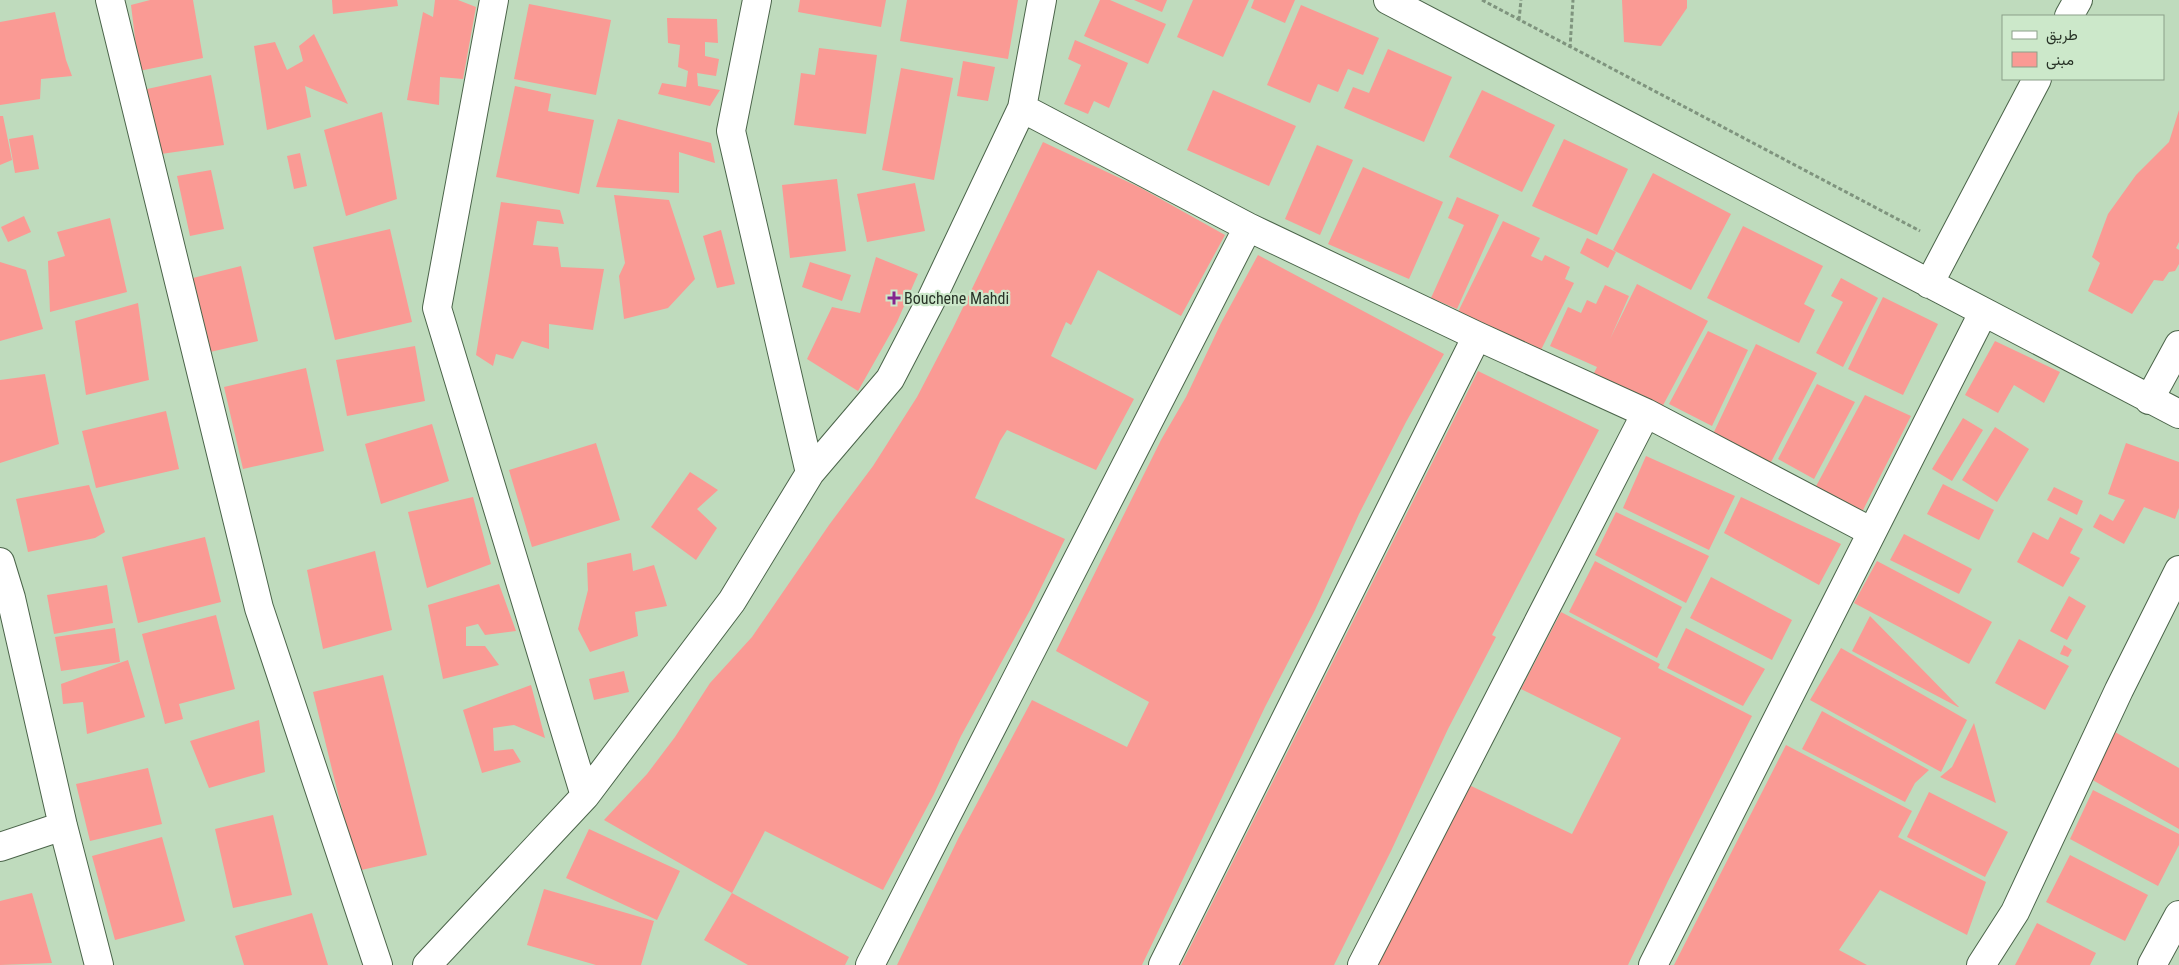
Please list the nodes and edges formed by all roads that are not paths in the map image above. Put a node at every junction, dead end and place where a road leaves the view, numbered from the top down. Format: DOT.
graph roads {
  1 [pos="110,0"];
  2 [pos="494,0"];
  3 [pos="757,0"];
  4 [pos="1042,0"];
  5 [pos="1388,0"];
  6 [pos="2078,0"];
  7 [pos="2070,15"];
  8 [pos="2036,80"];
  9 [pos="1022,108"];
  10 [pos="1248,227"];
  11 [pos="1929,284"];
  12 [pos="1983,313"];
  13 [pos="1477,336"];
  14 [pos="2179,345"];
  15 [pos="2150,400"];
  16 [pos="1646,414"];
  17 [pos="2179,414"];
  18 [pos="810,473"];
  19 [pos="1872,532"];
  20 [pos="0,562"];
  21 [pos="2179,570"];
  22 [pos="586,796"];
  23 [pos="63,826"];
  24 [pos="0,847"];
  25 [pos="2179,915"];
  26 [pos="99,965"];
  27 [pos="378,965"];
  28 [pos="427,965"];
  29 [pos="870,965"];
  30 [pos="1163,965"];
  31 [pos="1362,965"];
  32 [pos="1654,965"];
  33 [pos="1981,965"];
  34 [pos="2152,965"];
  1 -- 27 [label="street"];
  2 -- 22 [label="street"];
  3 -- 18 [label="street"];
  4 -- 9 [label="street"];
  5 -- 11 [label="street"];
  6 -- 7 [label="street"];
  8 -- 11 [label="street"];
  9 -- 10 [label="street"];
  9 -- 18 [label="street"];
  10 -- 13 [label="street"];
  10 -- 29 [label="street"];
  11 -- 12 [label="street"];
  12 -- 15 [label="street"];
  12 -- 19 [label="street"];
  13 -- 16 [label="street"];
  13 -- 30 [label="street"];
  14 -- 15 [label="street"];
  15 -- 17 [label="street"];
  16 -- 19 [label="street"];
  16 -- 31 [label="street"];
  18 -- 22 [label="street"];
  19 -- 32 [label="street"];
  20 -- 23 [label="street"];
  21 -- 33 [label="street"];
  22 -- 28 [label="street"];
  23 -- 24 [label="street"];
  23 -- 26 [label="street"];
  25 -- 34 [label="street"];
}
